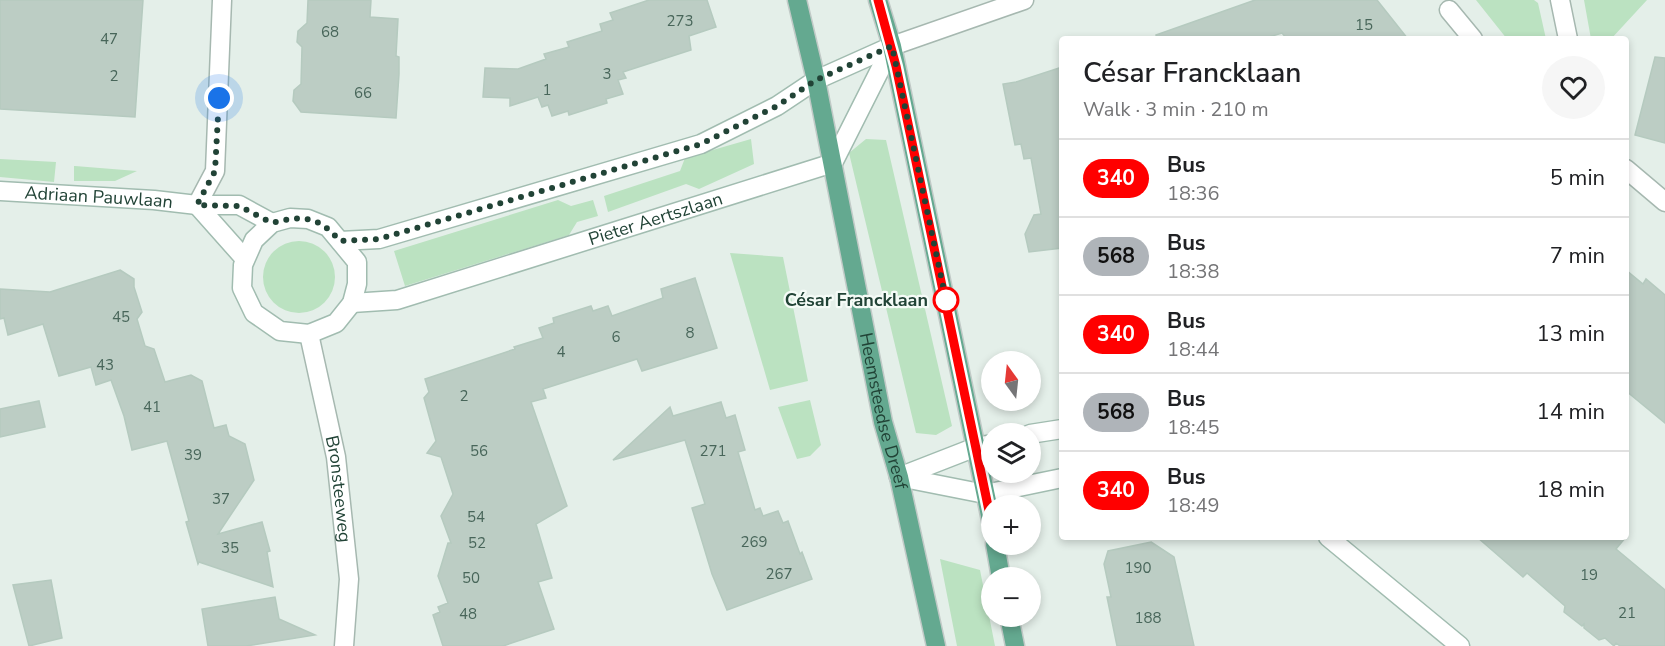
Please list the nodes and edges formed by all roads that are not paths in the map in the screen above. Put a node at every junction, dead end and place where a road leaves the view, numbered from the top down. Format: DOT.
graph roads {
  1 [pos="222,0"];
  2 [pos="797,0"];
  3 [pos="878,0"];
  4 [pos="1024,0"];
  5 [pos="1560,0"];
  6 [pos="1449,10"];
  7 [pos="1471,36"];
  8 [pos="1567,36"];
  9 [pos="892,46"];
  10 [pos="816,80"];
  11 [pos="833,163"];
  12 [pos="1629,172"];
  13 [pos="0,191"];
  14 [pos="1665,202"];
  15 [pos="197,205"];
  16 [pos="272,223"];
  17 [pos="340,241"];
  18 [pos="245,259"];
  19 [pos="352,303"];
  20 [pos="309,334"];
  21 [pos="1059,429"];
  22 [pos="1041,432"];
  23 [pos="981,433"];
  24 [pos="981,447"];
  25 [pos="899,477"];
  26 [pos="1059,478"];
  27 [pos="986,483"];
  28 [pos="986,494"];
  29 [pos="1332,540"];
  30 [pos="1011,627"];
  31 [pos="344,646"];
  32 [pos="936,646"];
  33 [pos="1015,646"];
  34 [pos="1460,646"];
  1 -- 15 [label="street"];
  2 -- 10 [label="main road, Heemsteedse Dreef"];
  3 -- 9 [label="main road"];
  4 -- 9 [label="street"];
  5 -- 8 [label="street"];
  6 -- 7 [label="street"];
  9 -- 10 [label="street"];
  9 -- 11 [label="street"];
  9 -- 23 [label="main road"];
  10 -- 11 [label="main road, Heemsteedse Dreef"];
  10 -- 17 [label="street"];
  11 -- 19 [label="street, Pieter Aertszlaan"];
  11 -- 25 [label="main road, Heemsteedse Dreef"];
  12 -- 14 [label="street"];
  13 -- 15 [label="street, Adriaan Pauwlaan"];
  15 -- 16 [label="street, Adriaan Pauwlaan"];
  15 -- 18 [label="street, Adriaan Pauwlaan"];
  16 -- 17 [label="street"];
  16 -- 18 [label="street"];
  17 -- 19 [label="street"];
  18 -- 20 [label="street"];
  19 -- 20 [label="street"];
  20 -- 31 [label="street, Bronsteeweg"];
  21 -- 22 [label="street"];
  24 -- 25 [label="street"];
  25 -- 28 [label="street"];
  25 -- 32 [label="main road, Heemsteedse Dreef"];
  26 -- 28 [label="street"];
  27 -- 28 [label="main road"];
  29 -- 34 [label="street"];
  30 -- 33 [label="main road"];
}
